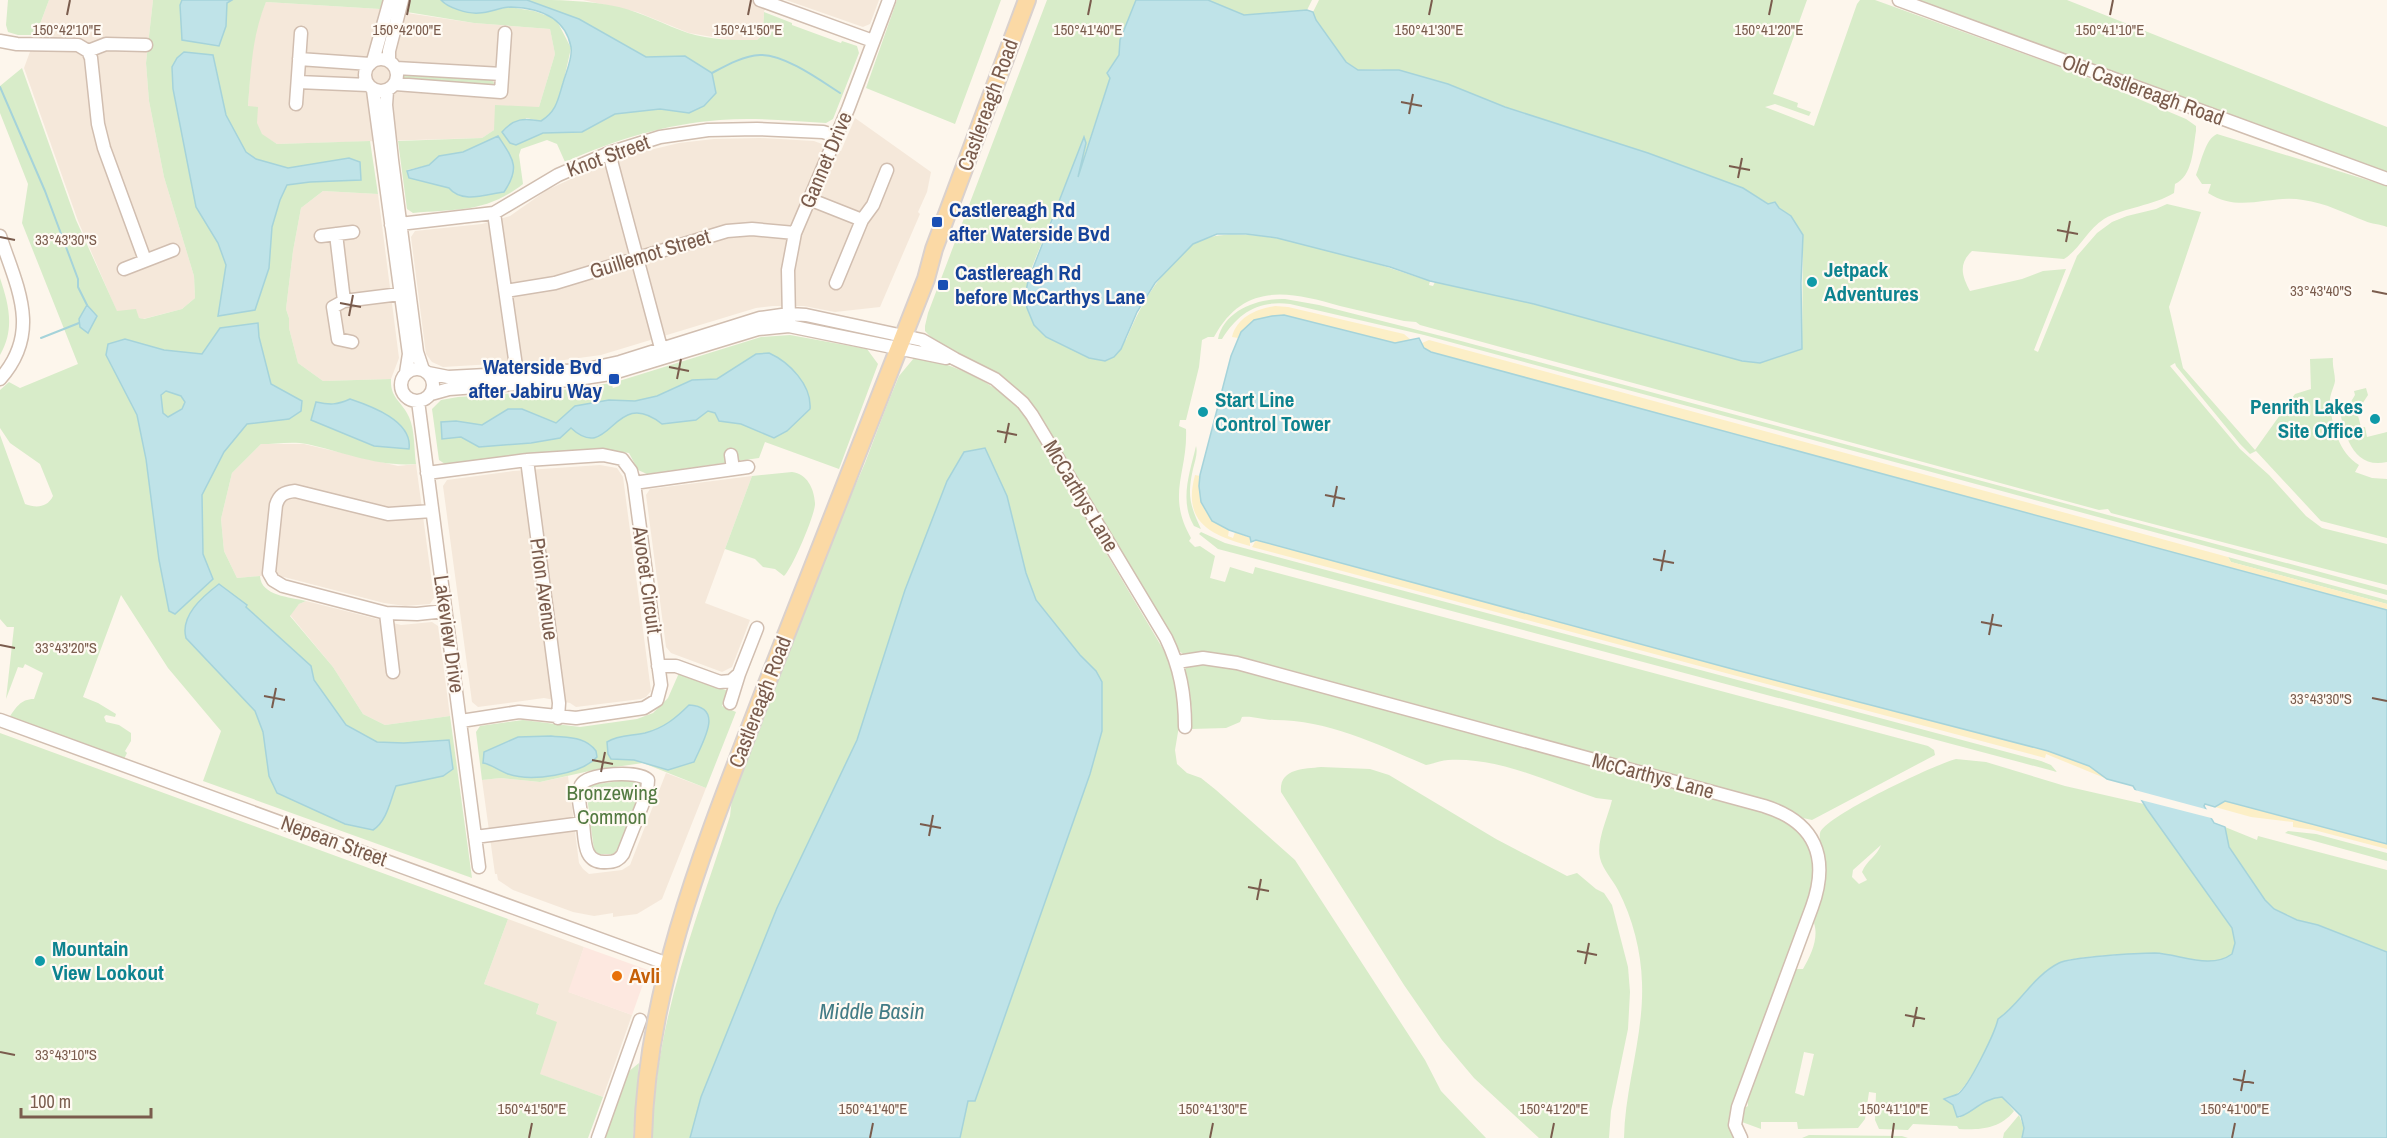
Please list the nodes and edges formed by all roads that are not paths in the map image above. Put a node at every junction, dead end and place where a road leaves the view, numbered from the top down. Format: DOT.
graph roads {
  1 [pos="390,0"];
  2 [pos="402,0"];
  3 [pos="760,0"];
  4 [pos="889,0"];
  5 [pos="1027,0"];
  6 [pos="1038,0"];
  7 [pos="1899,0"];
  8 [pos="784,4"];
  9 [pos="301,33"];
  10 [pos="505,33"];
  11 [pos="0,41"];
  12 [pos="873,41"];
  13 [pos="146,45"];
  14 [pos="88,51"];
  15 [pos="299,59"];
  16 [pos="371,63"];
  17 [pos="393,64"];
  18 [pos="502,74"];
  19 [pos="298,82"];
  20 [pos="370,87"];
  21 [pos="391,87"];
  22 [pos="296,104"];
  23 [pos="836,136"];
  24 [pos="609,153"];
  25 [pos="386,159"];
  26 [pos="887,170"];
  27 [pos="2387,179"];
  28 [pos="809,199"];
  29 [pos="494,213"];
  30 [pos="862,220"];
  31 [pos="396,224"];
  32 [pos="353,232"];
  33 [pos="795,233"];
  34 [pos="336,234"];
  35 [pos="0,236"];
  36 [pos="321,236"];
  37 [pos="173,250"];
  38 [pos="637,258"];
  39 [pos="145,260"];
  40 [pos="124,269"];
  41 [pos="926,279"];
  42 [pos="836,283"];
  43 [pos="506,291"];
  44 [pos="405,294"];
  45 [pos="344,301"];
  46 [pos="789,320"];
  47 [pos="352,342"];
  48 [pos="901,342"];
  49 [pos="661,348"];
  50 [pos="426,371"];
  51 [pos="406,373"];
  52 [pos="517,373"];
  53 [pos="0,379"];
  54 [pos="431,394"];
  55 [pos="418,401"];
  56 [pos="730,455"];
  57 [pos="527,460"];
  58 [pos="747,467"];
  59 [pos="733,469"];
  60 [pos="427,473"];
  61 [pos="634,483"];
  62 [pos="432,511"];
  63 [pos="445,611"];
  64 [pos="386,613"];
  65 [pos="757,628"];
  66 [pos="1177,662"];
  67 [pos="658,666"];
  68 [pos="393,672"];
  69 [pos="739,675"];
  70 [pos="730,703"];
  71 [pos="558,718"];
  72 [pos="0,720"];
  73 [pos="461,721"];
  74 [pos="1185,727"];
  75 [pos="583,823"];
  76 [pos="475,837"];
  77 [pos="479,867"];
  78 [pos="669,964"];
  79 [pos="640,1020"];
  80 [pos="598,1138"];
  81 [pos="643,1138"];
  82 [pos="1741,1138"];
  1 -- 16 [label="street"];
  2 -- 17 [label="street"];
  3 -- 8 [label="street"];
  4 -- 12 [label="street, Gannet Drive"];
  5 -- 41 [label="main road, Castlereagh Road"];
  6 -- 41 [label="main road, Castlereagh Road"];
  7 -- 27 [label="street, Old Castlereagh Road"];
  8 -- 12 [label="street"];
  9 -- 15 [label="street"];
  10 -- 18 [label="street"];
  11 -- 14 [label="street"];
  12 -- 23 [label="street, Gannet Drive"];
  13 -- 14 [label="street"];
  14 -- 39 [label="street"];
  15 -- 16 [label="street"];
  15 -- 19 [label="street"];
  16 -- 17 [label="street"];
  16 -- 20 [label="street"];
  17 -- 18 [label="street"];
  17 -- 21 [label="street"];
  18 -- 21 [label="street"];
  19 -- 20 [label="street"];
  19 -- 22 [label="street"];
  20 -- 21 [label="street"];
  20 -- 25 [label="street"];
  21 -- 25 [label="street"];
  23 -- 24 [label="street, Knot Street"];
  23 -- 28 [label="street, Gannet Drive"];
  24 -- 29 [label="street, Knot Street"];
  24 -- 38 [label="street"];
  25 -- 31 [label="street"];
  26 -- 30 [label="street"];
  28 -- 30 [label="street"];
  28 -- 33 [label="street, Gannet Drive"];
  29 -- 31 [label="street, Knot Street"];
  29 -- 43 [label="street"];
  30 -- 42 [label="street"];
  31 -- 44 [label="street"];
  32 -- 34 [label="street"];
  33 -- 38 [label="street, Guillemot Street"];
  33 -- 46 [label="street, Gannet Drive"];
  34 -- 36 [label="street"];
  34 -- 45 [label="street"];
  35 -- 53 [label="street"];
  37 -- 39 [label="street"];
  38 -- 43 [label="street, Guillemot Street"];
  38 -- 49 [label="street"];
  39 -- 40 [label="street"];
  41 -- 48 [label="main road, Castlereagh Road"];
  43 -- 52 [label="street"];
  44 -- 45 [label="street"];
  44 -- 50 [label="street"];
  44 -- 51 [label="street"];
  45 -- 47 [label="street"];
  46 -- 48 [label="street, McCarthys Lane"];
  46 -- 49 [label="street"];
  46 -- 54 [label="street"];
  48 -- 66 [label="street, McCarthys Lane"];
  48 -- 78 [label="main road, Castlereagh Road"];
  49 -- 52 [label="street"];
  50 -- 51 [label="street"];
  50 -- 52 [label="street"];
  50 -- 54 [label="street"];
  51 -- 55 [label="street"];
  54 -- 55 [label="street"];
  55 -- 60 [label="street, Lakeview Drive"];
  56 -- 59 [label="street"];
  57 -- 60 [label="street, Avocet Circuit"];
  57 -- 61 [label="street, Avocet Circuit"];
  57 -- 71 [label="street, Prion Avenue"];
  58 -- 59 [label="street"];
  59 -- 61 [label="street"];
  60 -- 62 [label="street, Lakeview Drive"];
  61 -- 67 [label="street, Avocet Circuit"];
  62 -- 63 [label="street, Lakeview Drive"];
  62 -- 64 [label="street"];
  63 -- 64 [label="street"];
  63 -- 73 [label="street, Lakeview Drive"];
  64 -- 68 [label="street"];
  65 -- 69 [label="street"];
  66 -- 74 [label="street, McCarthys Lane"];
  66 -- 82 [label="street, McCarthys Lane"];
  67 -- 69 [label="street"];
  67 -- 71 [label="street, Avocet Circuit"];
  69 -- 70 [label="street"];
  71 -- 73 [label="street, Avocet Circuit"];
  72 -- 78 [label="street, Nepean Street"];
  73 -- 76 [label="street, Lakeview Drive"];
  75 -- 75 [label="street"];
  75 -- 76 [label="street"];
  76 -- 77 [label="street, Lakeview Drive"];
  78 -- 81 [label="main road, Castlereagh Road"];
  79 -- 80 [label="street"];
}
